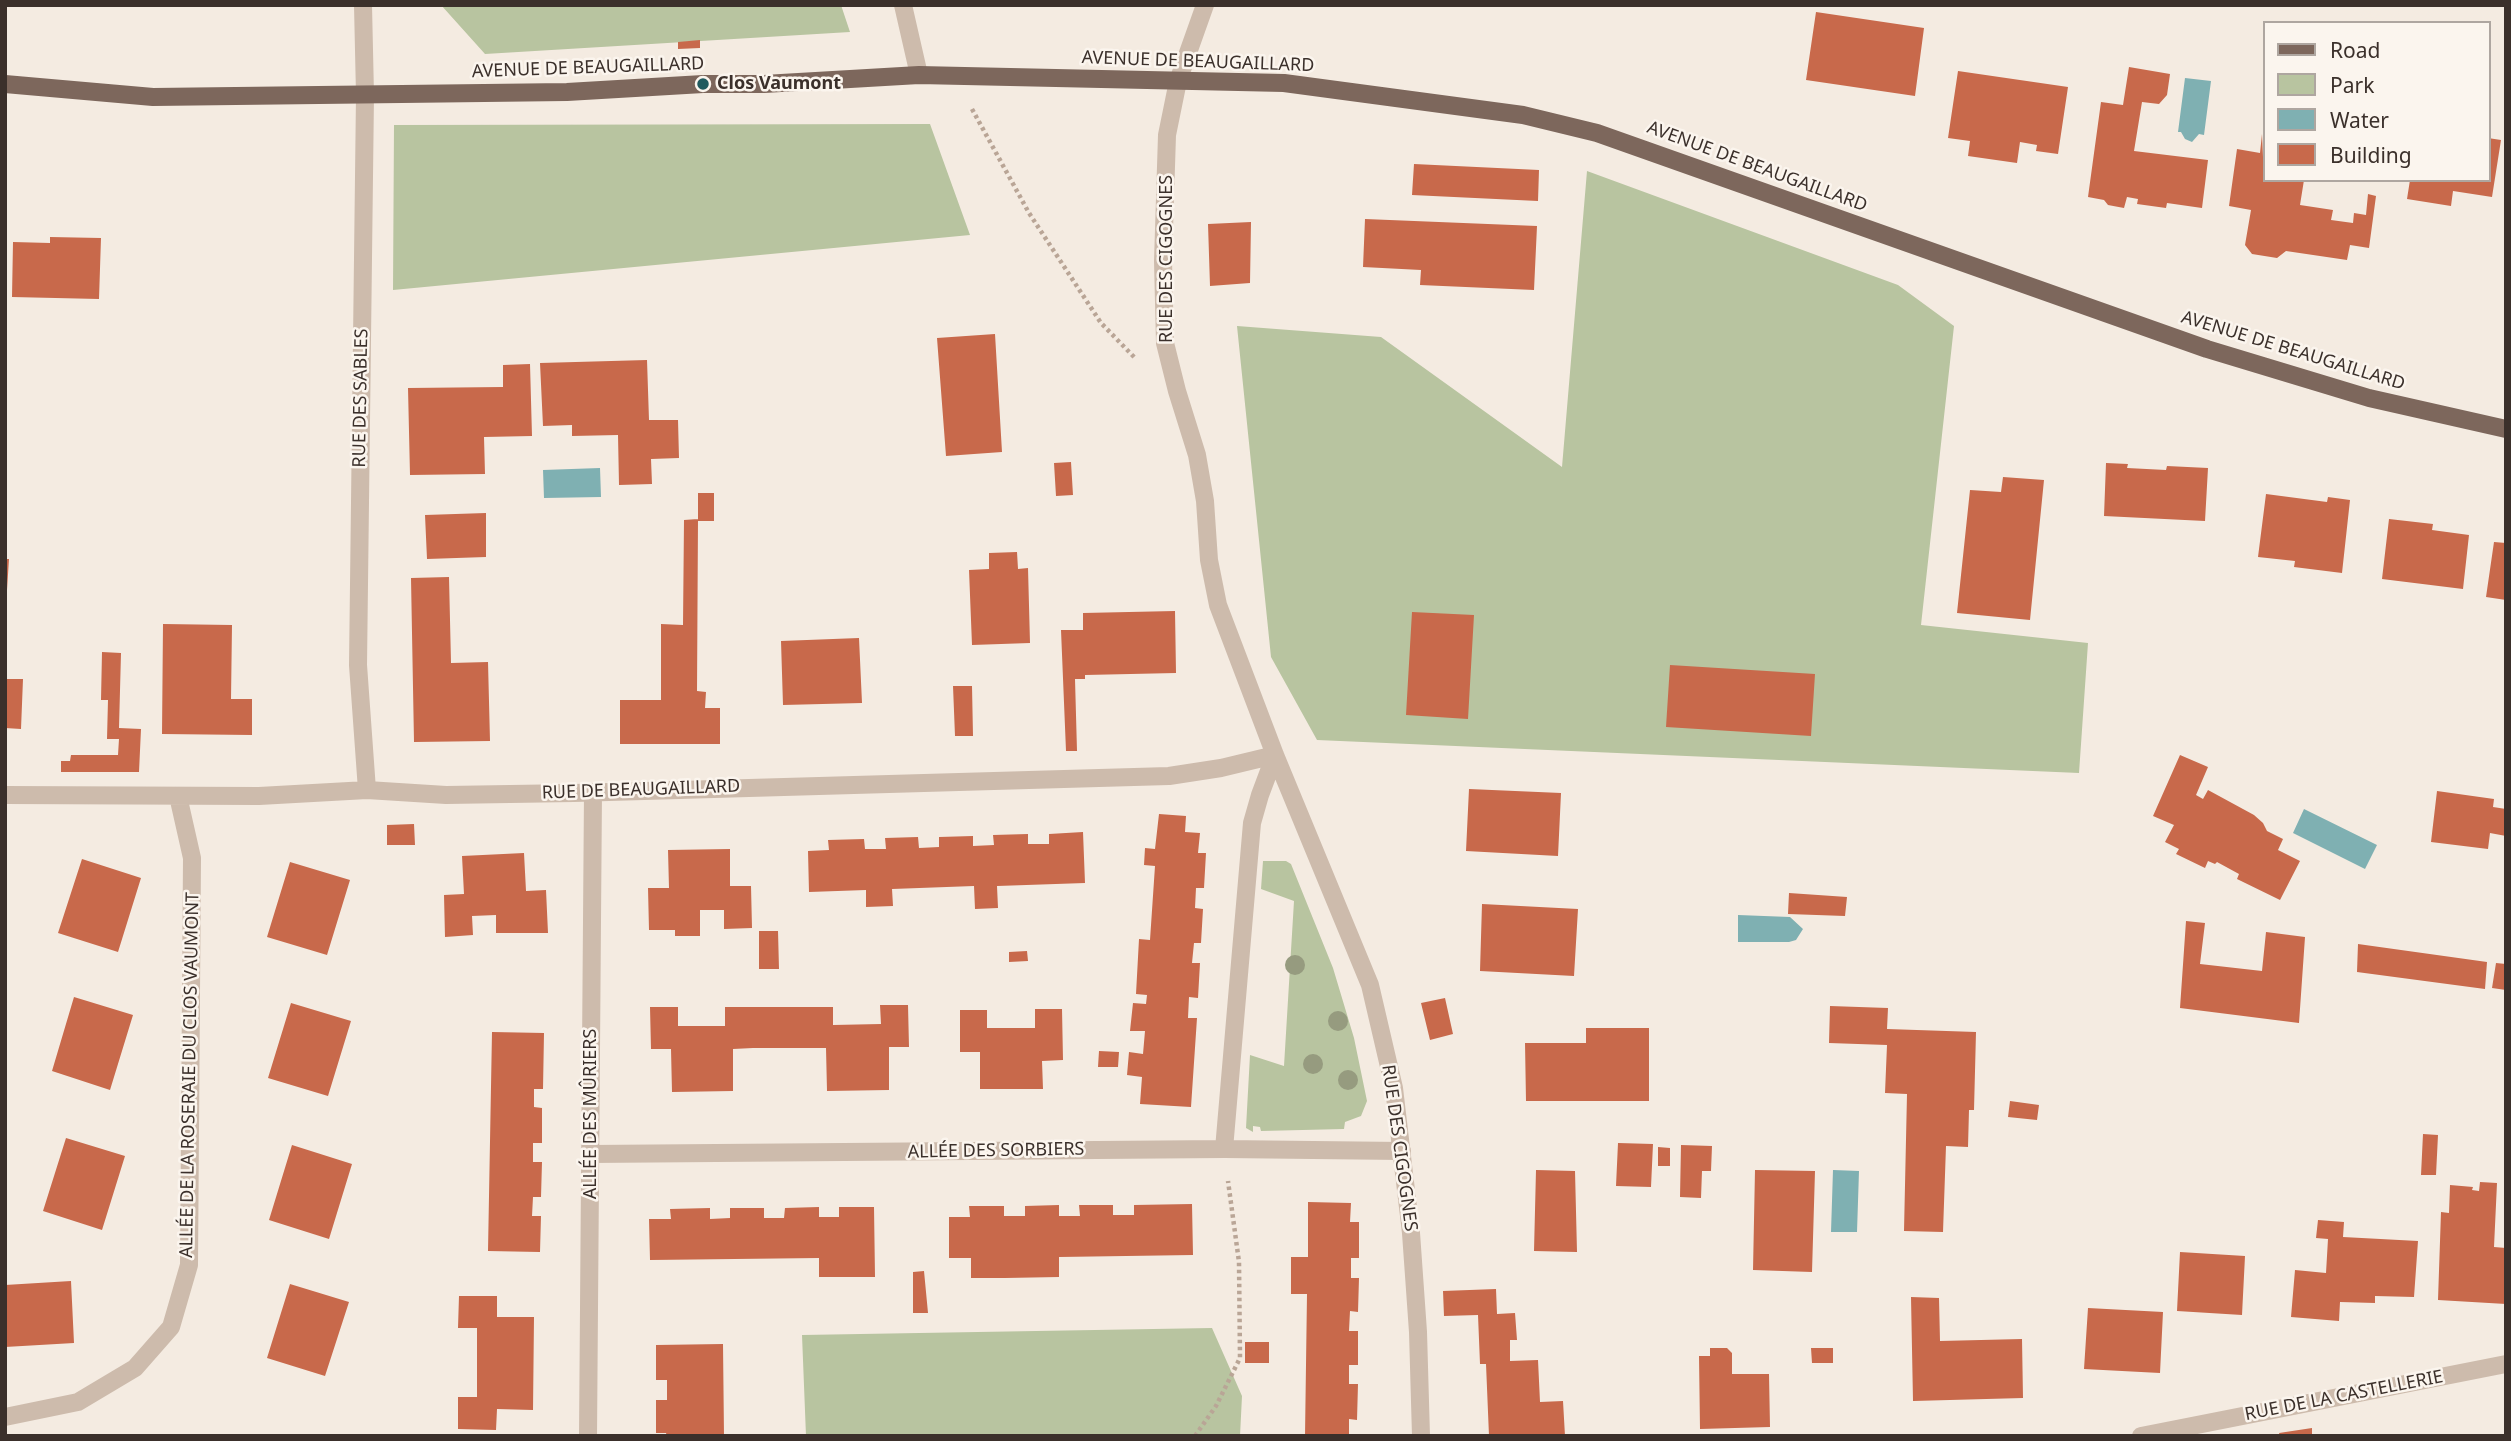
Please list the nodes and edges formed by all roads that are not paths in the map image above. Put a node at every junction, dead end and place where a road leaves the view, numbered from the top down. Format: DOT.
graph roads {
  1 [pos="363,5"];
  2 [pos="904,5"];
  3 [pos="1205,5"];
  4 [pos="919,75"];
  5 [pos="1178,81"];
  6 [pos="5,84"];
  7 [pos="365,95"];
  8 [pos="2506,429"];
  9 [pos="1275,755"];
  10 [pos="367,790"];
  11 [pos="593,792"];
  12 [pos="5,795"];
  13 [pos="178,796"];
  14 [pos="1224,1149"];
  15 [pos="1402,1151"];
  16 [pos="590,1154"];
  17 [pos="2506,1364"];
  18 [pos="5,1418"];
  19 [pos="589,1436"];
  20 [pos="1421,1436"];
  21 [pos="2141,1436"];
  1 -- 7 [label="street, RUE DES SABLES"];
  2 -- 4 [label="street"];
  3 -- 5 [label="street, RUE DES CIGOGNES"];
  4 -- 5 [label="main road, AVENUE DE BEAUGAILLARD"];
  4 -- 7 [label="main road, AVENUE DE BEAUGAILLARD"];
  5 -- 8 [label="main road, AVENUE DE BEAUGAILLARD"];
  5 -- 9 [label="street, RUE DES CIGOGNES"];
  6 -- 7 [label="main road, AVENUE DE BEAUGAILLARD"];
  7 -- 10 [label="street, RUE DES SABLES"];
  9 -- 11 [label="street, RUE DE BEAUGAILLARD"];
  9 -- 14 [label="street"];
  9 -- 15 [label="street, RUE DES CIGOGNES"];
  10 -- 11 [label="street, RUE DE BEAUGAILLARD"];
  10 -- 13 [label="street, RUE DE BEAUGAILLARD"];
  11 -- 16 [label="street, ALLÉE DES MÛRIERS"];
  12 -- 13 [label="street, RUE DE BEAUGAILLARD"];
  13 -- 18 [label="street, ALLÉE DE LA ROSERAIE DU CLOS VAUMONT"];
  14 -- 15 [label="street, ALLÉE DES SORBIERS"];
  14 -- 16 [label="street, ALLÉE DES SORBIERS"];
  15 -- 20 [label="street, RUE DES CIGOGNES"];
  16 -- 19 [label="street, ALLÉE DES MÛRIERS"];
  17 -- 21 [label="street, RUE DE LA CASTELLERIE"];
}
